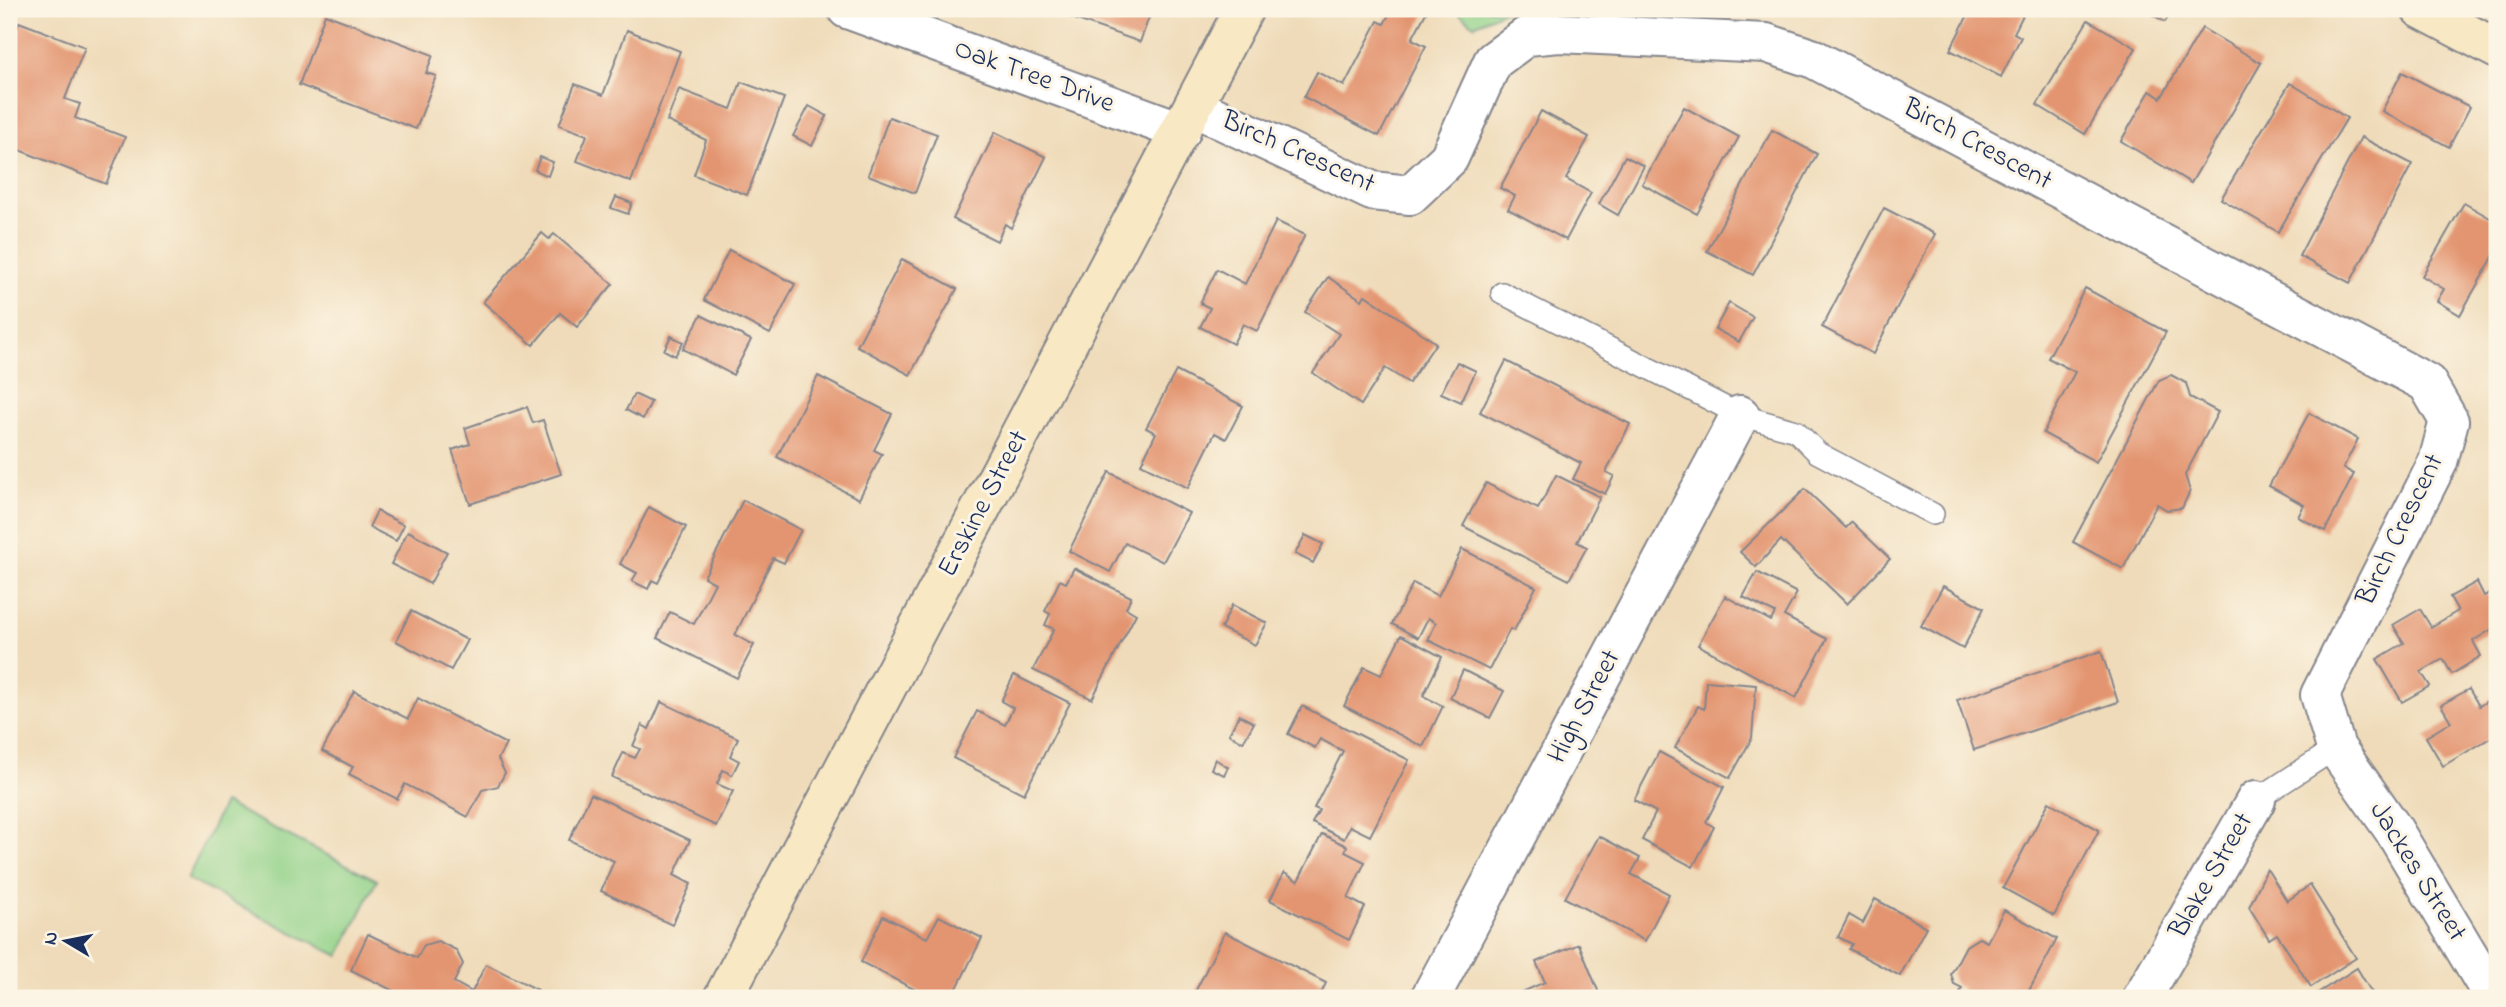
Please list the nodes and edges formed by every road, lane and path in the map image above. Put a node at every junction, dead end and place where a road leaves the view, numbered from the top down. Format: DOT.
graph roads {
  1 [pos="847,9"];
  2 [pos="1244,9"];
  3 [pos="2421,9"];
  4 [pos="2497,49"];
  5 [pos="1188,119"];
  6 [pos="1502,293"];
  7 [pos="1740,415"];
  8 [pos="1933,514"];
  9 [pos="2336,748"];
  10 [pos="2256,800"];
  11 [pos="723,998"];
  12 [pos="1430,998"];
  13 [pos="2142,998"];
  14 [pos="2494,998"];
  1 -- 5 [label="street, Oak Tree Drive"];
  2 -- 5 [label="street, Erskine Street"];
  3 -- 4 [label="street"];
  5 -- 9 [label="street, Birch Crescent"];
  5 -- 11 [label="street, Erskine Street"];
  6 -- 7 [label="lane"];
  7 -- 8 [label="lane"];
  7 -- 12 [label="street, High Street"];
  9 -- 10 [label="lane, Blake Street"];
  9 -- 14 [label="street, Jackes Street"];
  10 -- 13 [label="street, Blake Street"];
}
